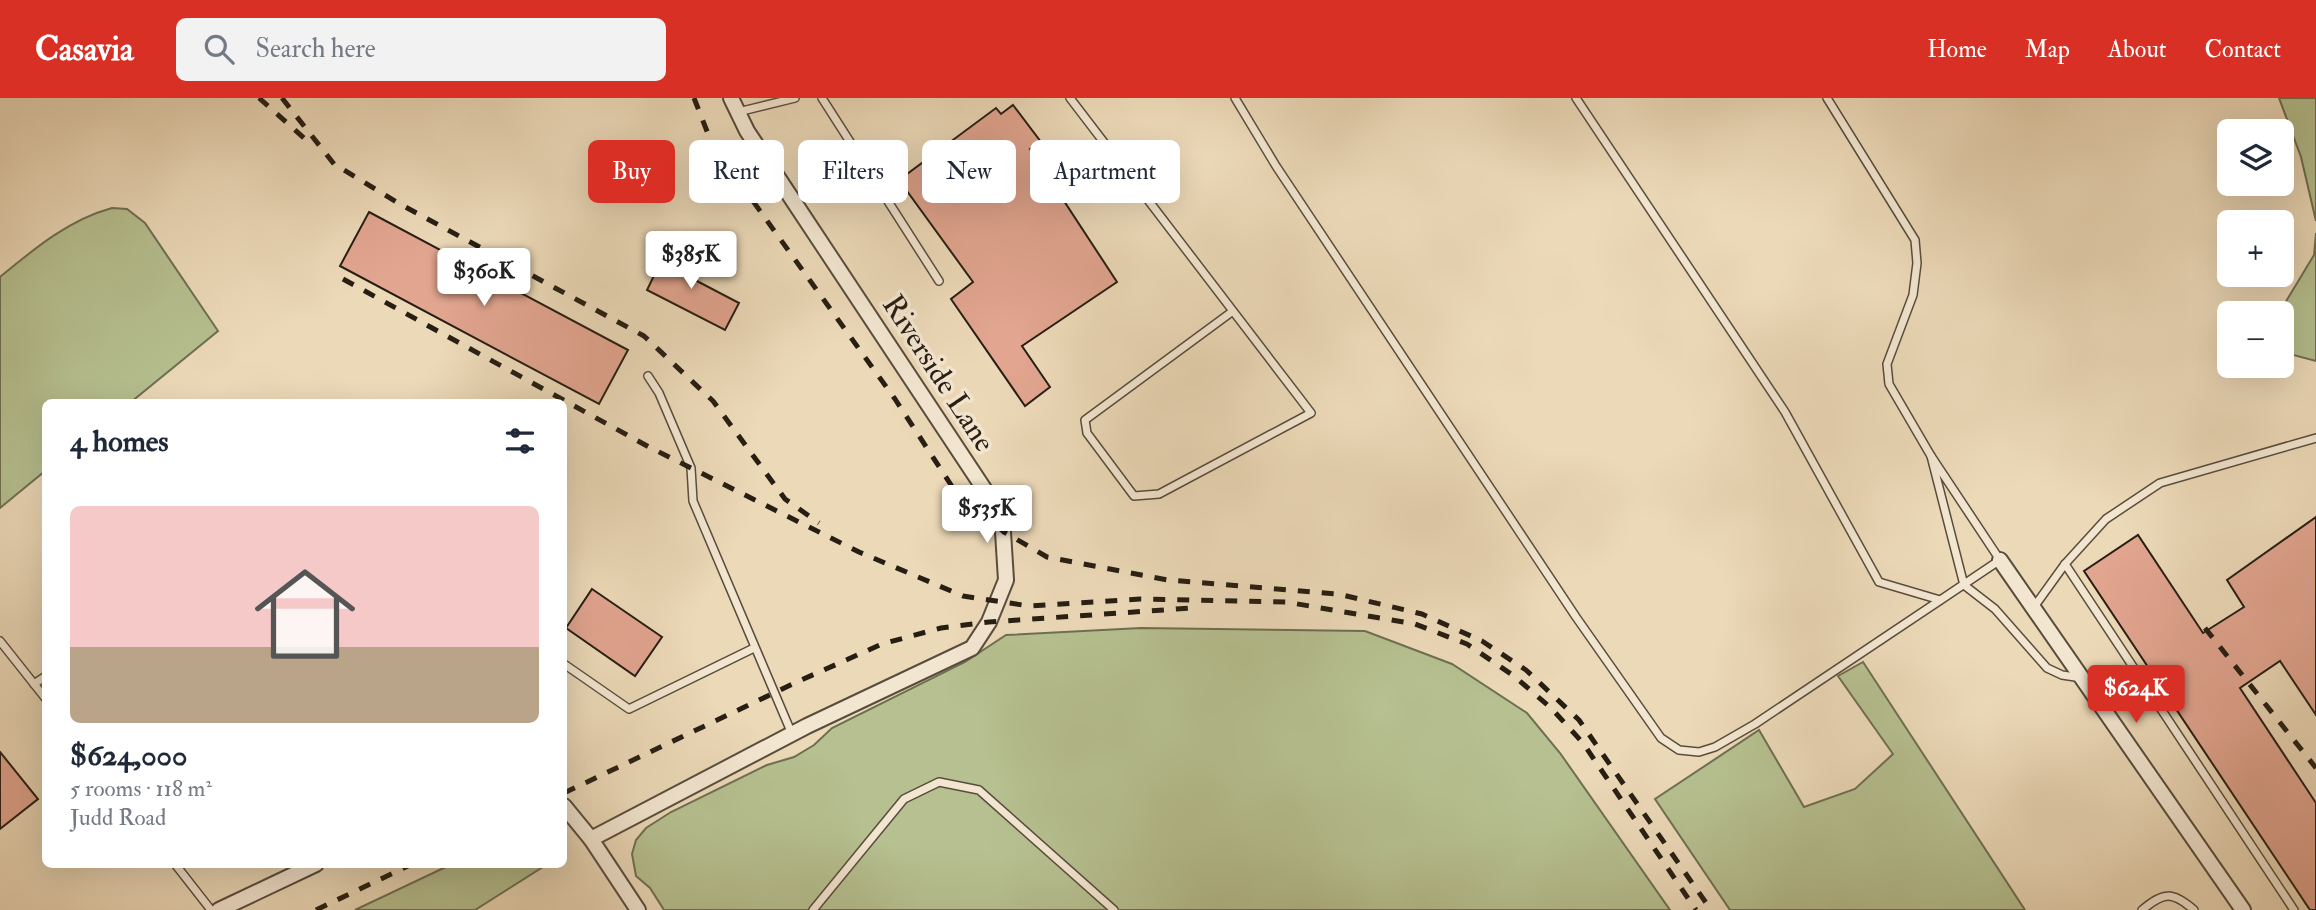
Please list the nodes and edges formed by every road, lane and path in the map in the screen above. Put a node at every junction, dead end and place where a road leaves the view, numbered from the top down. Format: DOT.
graph roads {
  1 [pos="731,98"];
  2 [pos="795,98"];
  3 [pos="822,98"];
  4 [pos="1070,98"];
  5 [pos="1236,98"];
  6 [pos="1576,98"];
  7 [pos="1827,98"];
  8 [pos="738,112"];
  9 [pos="939,281"];
  10 [pos="1233,311"];
  11 [pos="648,376"];
  12 [pos="2316,438"];
  13 [pos="1931,456"];
  14 [pos="2000,560"];
  15 [pos="2065,564"];
  16 [pos="1964,584"];
  17 [pos="1940,600"];
  18 [pos="2033,608"];
  19 [pos="0,641"];
  20 [pos="754,648"];
  21 [pos="567,666"];
  22 [pos="2082,678"];
  23 [pos="42,679"];
  24 [pos="34,684"];
  25 [pos="42,694"];
  26 [pos="792,734"];
  27 [pos="567,810"];
  28 [pos="591,839"];
  29 [pos="178,868"];
  30 [pos="308,868"];
  31 [pos="211,910"];
  32 [pos="219,910"];
  33 [pos="638,910"];
  34 [pos="813,910"];
  35 [pos="1114,910"];
  36 [pos="2142,910"];
  37 [pos="2194,910"];
  38 [pos="2244,910"];
  39 [pos="2294,910"];
  1 -- 8 [label="street, Riverside Lane"];
  2 -- 8 [label="lane"];
  3 -- 9 [label="lane"];
  4 -- 10 [label="lane"];
  5 -- 17 [label="lane"];
  6 -- 17 [label="lane"];
  7 -- 13 [label="lane"];
  8 -- 26 [label="street, Riverside Lane"];
  10 -- 10 [label="lane"];
  11 -- 20 [label="lane"];
  12 -- 15 [label="lane"];
  13 -- 14 [label="lane"];
  13 -- 16 [label="lane"];
  14 -- 16 [label="lane"];
  14 -- 18 [label="street"];
  15 -- 18 [label="lane"];
  15 -- 39 [label="lane"];
  16 -- 17 [label="lane"];
  16 -- 22 [label="lane"];
  18 -- 22 [label="street"];
  19 -- 24 [label="lane"];
  20 -- 21 [label="lane"];
  20 -- 26 [label="lane"];
  22 -- 38 [label="street"];
  23 -- 24 [label="lane"];
  24 -- 25 [label="lane"];
  26 -- 28 [label="street, Riverside Lane"];
  27 -- 28 [label="street"];
  28 -- 33 [label="street"];
  29 -- 31 [label="lane"];
  30 -- 32 [label="street"];
  34 -- 35 [label="lane"];
  36 -- 37 [label="lane"];
}
